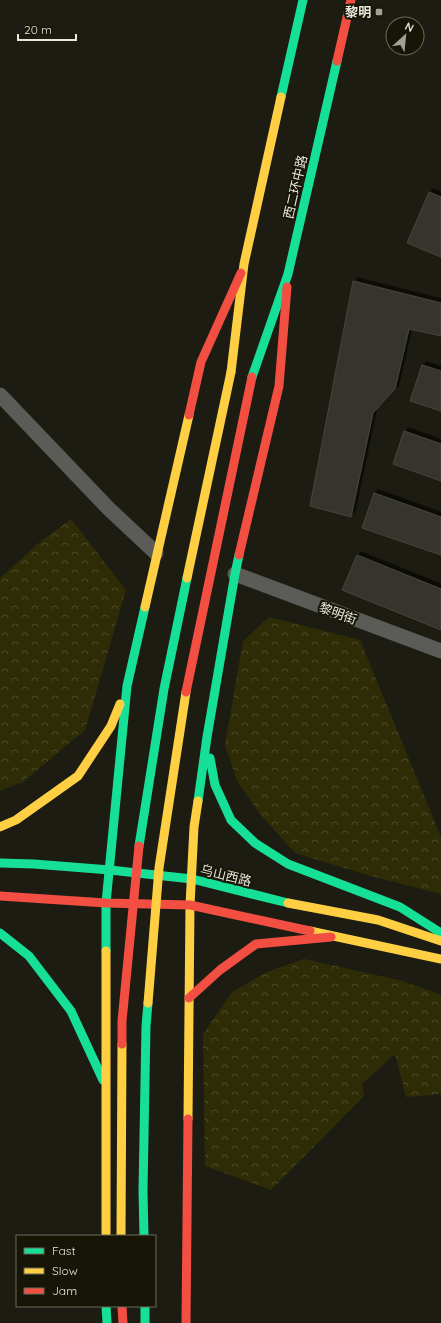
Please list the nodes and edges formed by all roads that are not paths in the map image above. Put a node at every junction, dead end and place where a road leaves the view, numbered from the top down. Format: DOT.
graph roads {
  1 [pos="303,0"];
  2 [pos="351,0"];
  3 [pos="244,264"];
  4 [pos="288,274"];
  5 [pos="0,395"];
  6 [pos="156,554"];
  7 [pos="235,574"];
  8 [pos="441,651"];
  9 [pos="127,686"];
  10 [pos="207,737"];
  11 [pos="0,827"];
  12 [pos="0,864"];
  13 [pos="110,870"];
  14 [pos="192,879"];
  15 [pos="0,896"];
  16 [pos="106,903"];
  17 [pos="190,905"];
  18 [pos="0,933"];
  19 [pos="441,933"];
  20 [pos="336,937"];
  21 [pos="441,941"];
  22 [pos="441,959"];
  23 [pos="189,998"];
  24 [pos="106,1087"];
  25 [pos="106,1235"];
  26 [pos="121,1235"];
  27 [pos="144,1235"];
  28 [pos="106,1307"];
  29 [pos="122,1307"];
  30 [pos="145,1307"];
  31 [pos="107,1323"];
  32 [pos="123,1323"];
  33 [pos="145,1323"];
  34 [pos="186,1323"];
  1 -- 3 [label="main road"];
  2 -- 4 [label="main road, 西二环中路"];
  3 -- 6 [label="main road"];
  3 -- 26 [label="main road, bridge"];
  4 -- 7 [label="main road"];
  4 -- 27 [label="main road, 西二环中路, bridge"];
  5 -- 6 [label="street"];
  6 -- 9 [label="main road"];
  7 -- 8 [label="street, 黎明街"];
  7 -- 10 [label="main road"];
  9 -- 11 [label="main road"];
  9 -- 13 [label="main road"];
  10 -- 14 [label="main road"];
  10 -- 19 [label="main road"];
  12 -- 13 [label="main road, 乌山西路"];
  13 -- 14 [label="main road, 乌山西路"];
  13 -- 16 [label="main road"];
  14 -- 17 [label="main road"];
  14 -- 21 [label="main road, 乌山西路"];
  15 -- 16 [label="main road"];
  16 -- 17 [label="main road"];
  16 -- 24 [label="main road"];
  17 -- 20 [label="main road"];
  17 -- 23 [label="main road"];
  18 -- 24 [label="main road"];
  20 -- 22 [label="main road"];
  20 -- 23 [label="main road"];
  23 -- 34 [label="main road"];
  24 -- 25 [label="main road"];
  28 -- 31 [label="main road"];
  29 -- 32 [label="main road"];
  30 -- 33 [label="main road"];
}
